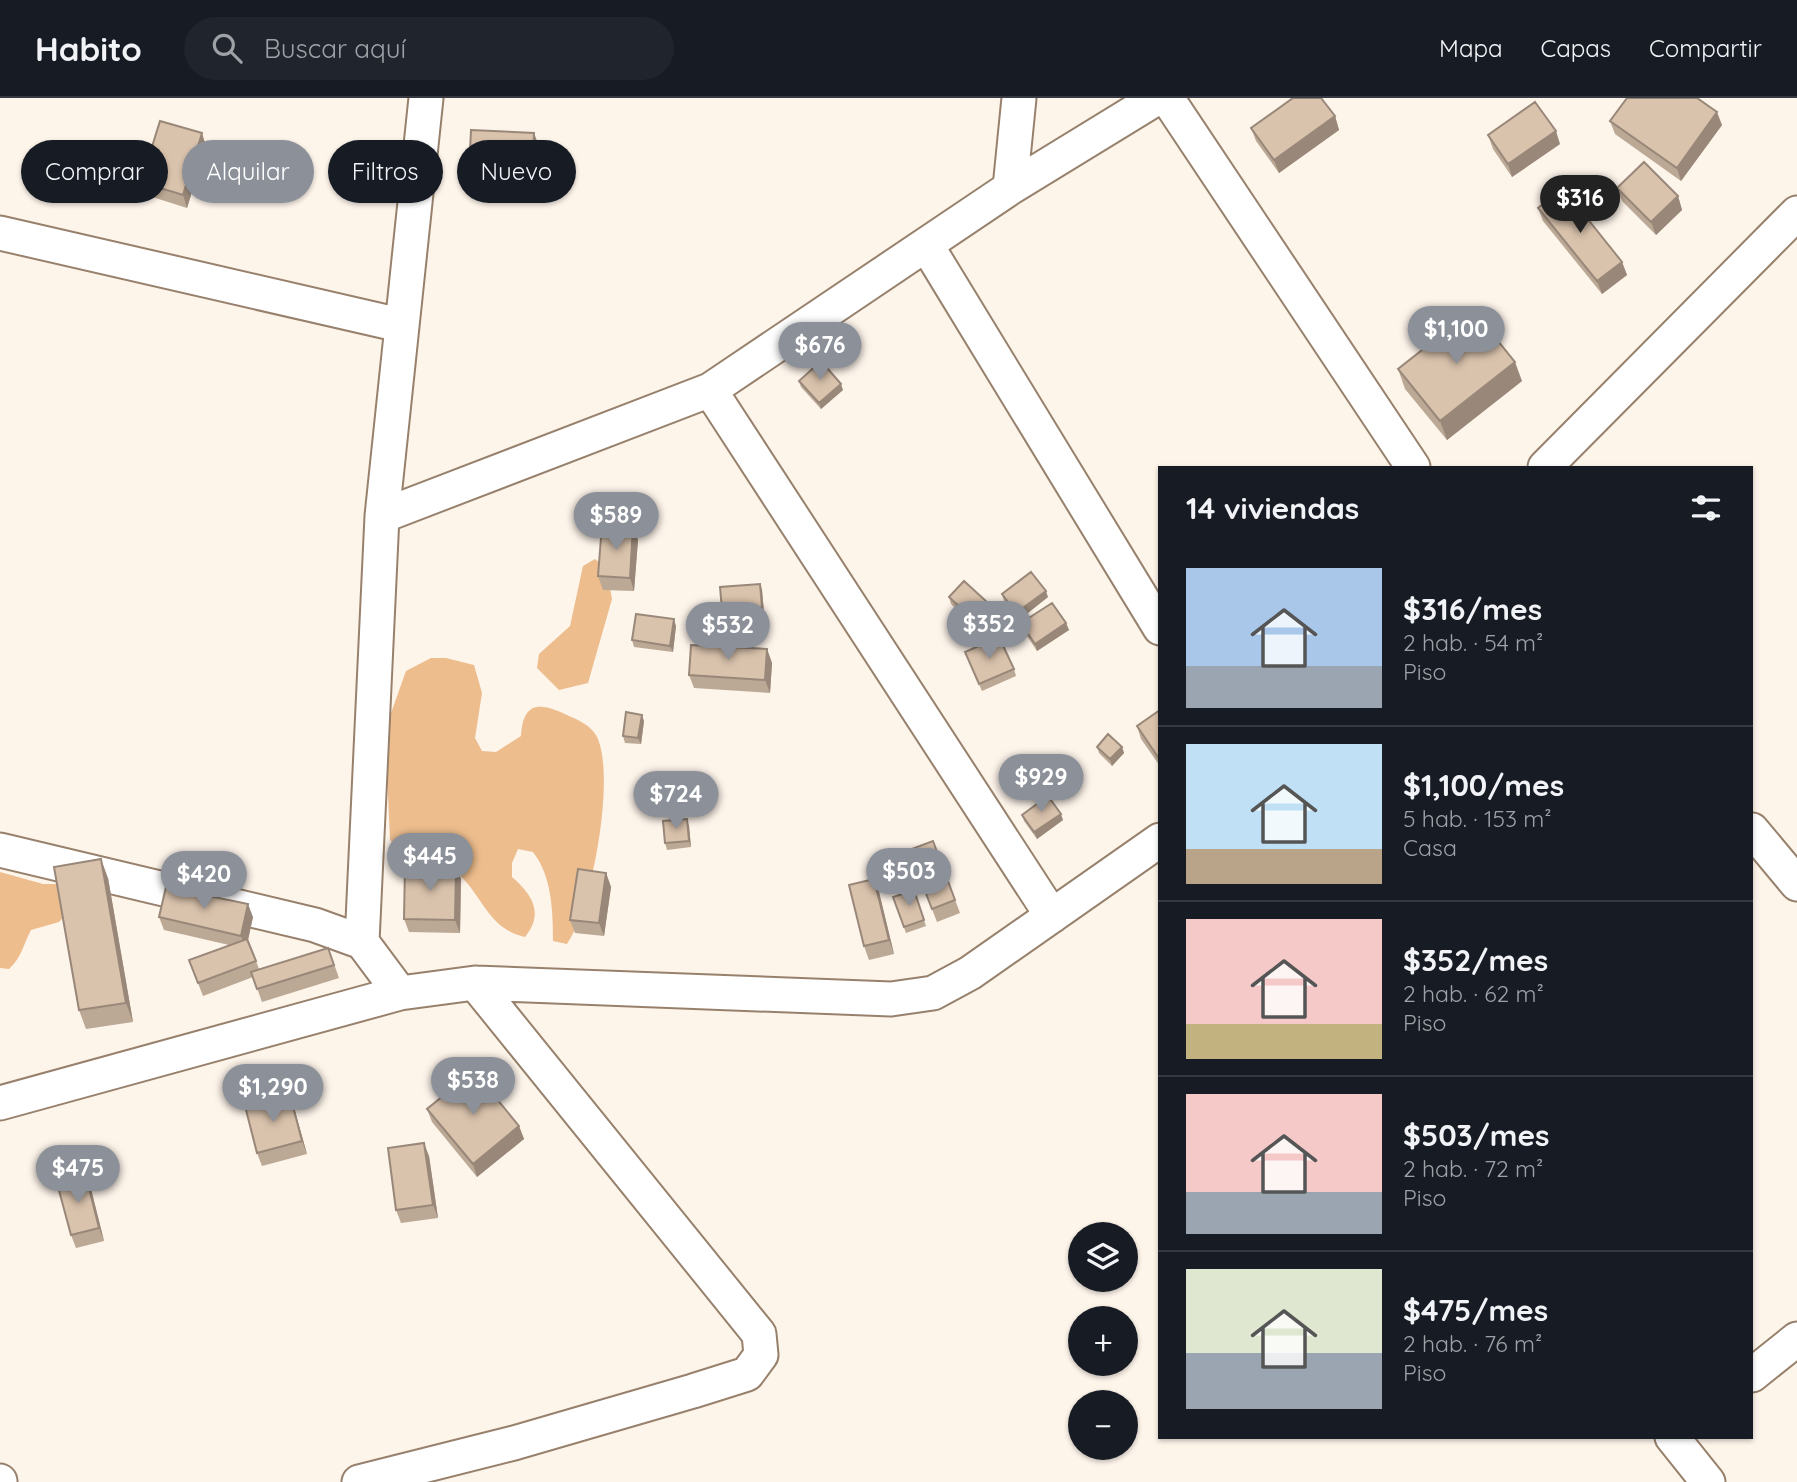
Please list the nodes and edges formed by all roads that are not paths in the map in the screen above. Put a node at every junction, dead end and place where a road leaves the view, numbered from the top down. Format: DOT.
graph roads {
  1 [pos="426,98"];
  2 [pos="1019,98"];
  3 [pos="1157,98"];
  4 [pos="1167,98"];
  5 [pos="1010,188"];
  6 [pos="1797,213"];
  7 [pos="0,233"];
  8 [pos="927,246"];
  9 [pos="400,325"];
  10 [pos="710,390"];
  11 [pos="1412,466"];
  12 [pos="1546,466"];
  13 [pos="382,516"];
  14 [pos="1158,625"];
  15 [pos="1753,831"];
  16 [pos="1158,841"];
  17 [pos="0,849"];
  18 [pos="1797,884"];
  19 [pos="1052,916"];
  20 [pos="362,942"];
  21 [pos="475,983"];
  22 [pos="400,993"];
  23 [pos="0,1103"];
  24 [pos="1797,1339"];
  25 [pos="1753,1374"];
  26 [pos="1675,1439"];
  27 [pos="359,1482"];
  28 [pos="1708,1482"];
  1 -- 9 [label="street"];
  2 -- 5 [label="street"];
  3 -- 5 [label="street"];
  4 -- 11 [label="street"];
  5 -- 8 [label="street"];
  6 -- 12 [label="street"];
  7 -- 9 [label="street"];
  8 -- 10 [label="street"];
  8 -- 14 [label="street"];
  9 -- 13 [label="street"];
  10 -- 13 [label="street"];
  10 -- 19 [label="street"];
  13 -- 20 [label="street"];
  15 -- 18 [label="street"];
  16 -- 19 [label="street"];
  17 -- 20 [label="street"];
  19 -- 21 [label="street"];
  20 -- 22 [label="street"];
  21 -- 22 [label="street"];
  21 -- 27 [label="street"];
  22 -- 23 [label="street"];
  24 -- 25 [label="street"];
  26 -- 28 [label="street"];
}
